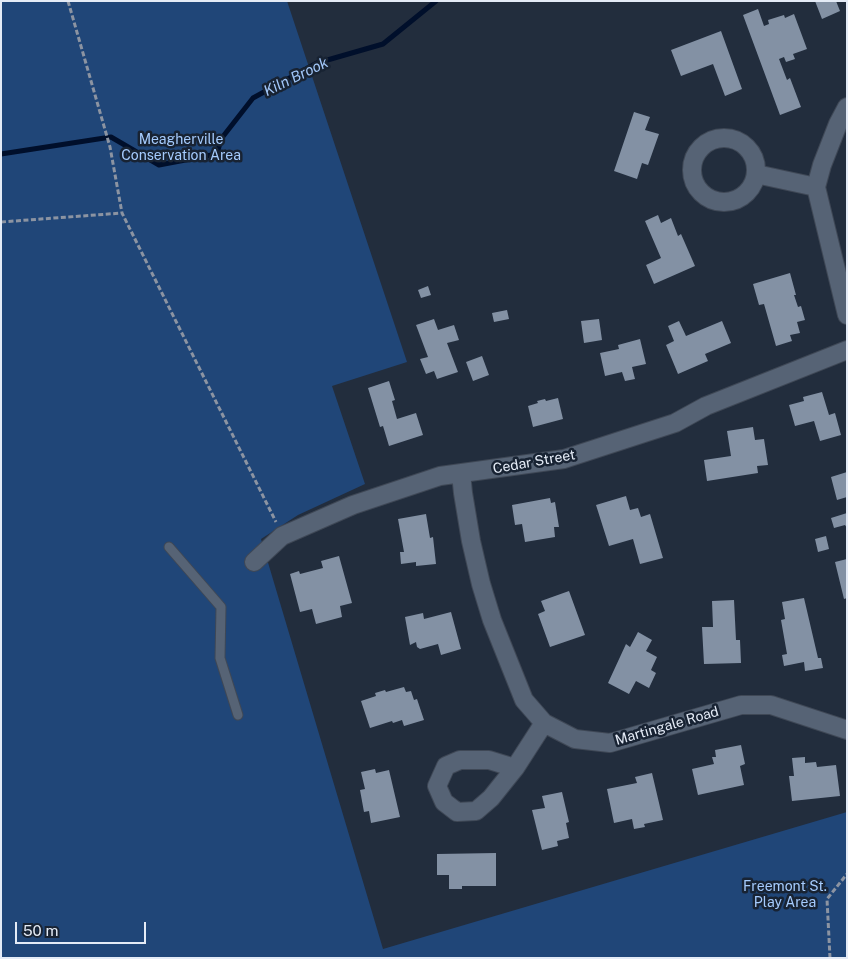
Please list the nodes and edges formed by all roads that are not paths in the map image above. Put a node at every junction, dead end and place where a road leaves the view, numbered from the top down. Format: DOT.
graph roads {
  1 [pos="847,107"];
  2 [pos="756,174"];
  3 [pos="816,187"];
  4 [pos="847,315"];
  5 [pos="847,350"];
  6 [pos="461,473"];
  7 [pos="169,547"];
  8 [pos="254,562"];
  9 [pos="238,715"];
  10 [pos="544,723"];
  11 [pos="847,730"];
  12 [pos="515,768"];
  1 -- 3 [label="street"];
  2 -- 3 [label="street"];
  3 -- 4 [label="street"];
  5 -- 6 [label="street, Cedar Street"];
  6 -- 8 [label="street, Cedar Street"];
  6 -- 10 [label="street, Martingale Road"];
  7 -- 9 [label="lane"];
  10 -- 11 [label="street, Martingale Road"];
  10 -- 12 [label="street"];
}
